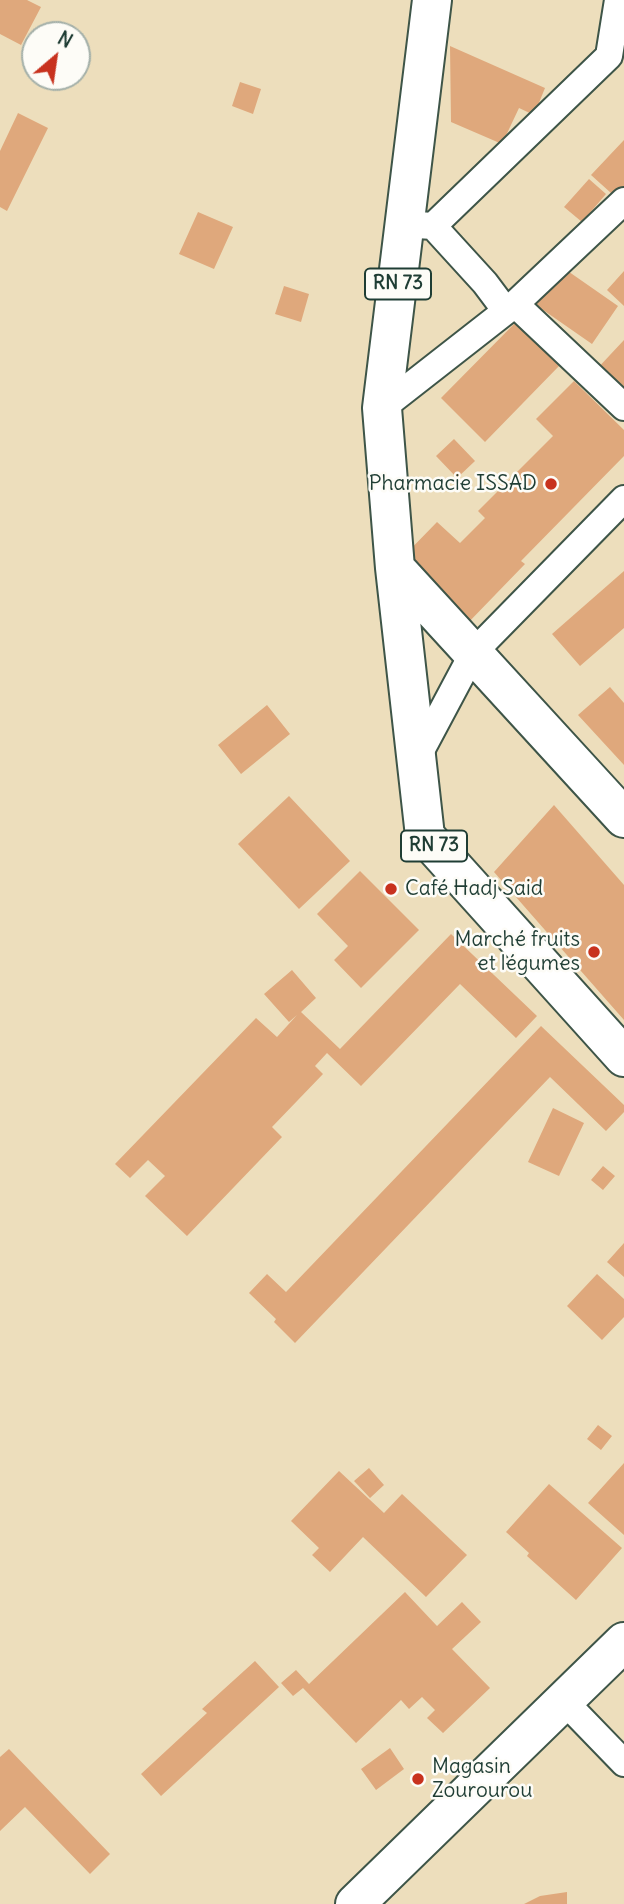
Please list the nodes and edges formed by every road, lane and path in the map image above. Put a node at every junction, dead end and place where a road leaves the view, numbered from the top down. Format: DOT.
graph roads {
  1 [pos="432,0"];
  2 [pos="618,0"];
  3 [pos="624,201"];
  4 [pos="419,225"];
  5 [pos="511,307"];
  6 [pos="624,407"];
  7 [pos="382,408"];
  8 [pos="624,499"];
  9 [pos="395,568"];
  10 [pos="473,653"];
  11 [pos="416,760"];
  12 [pos="624,818"];
  13 [pos="624,1057"];
  14 [pos="624,1642"];
  15 [pos="564,1701"];
  16 [pos="624,1763"];
  17 [pos="355,1904"];
  1 -- 4 [label="main road, RN 73"];
  2 -- 4 [label="street"];
  3 -- 5 [label="street"];
  4 -- 5 [label="street"];
  4 -- 7 [label="main road, RN 73"];
  5 -- 6 [label="street"];
  5 -- 7 [label="street"];
  7 -- 9 [label="main road, RN 73"];
  8 -- 10 [label="street"];
  9 -- 10 [label="main road"];
  9 -- 11 [label="main road, RN 73"];
  10 -- 11 [label="street"];
  10 -- 12 [label="main road"];
  11 -- 13 [label="main road, RN 73"];
  14 -- 15 [label="main road"];
  15 -- 16 [label="street"];
  15 -- 17 [label="main road"];
}
